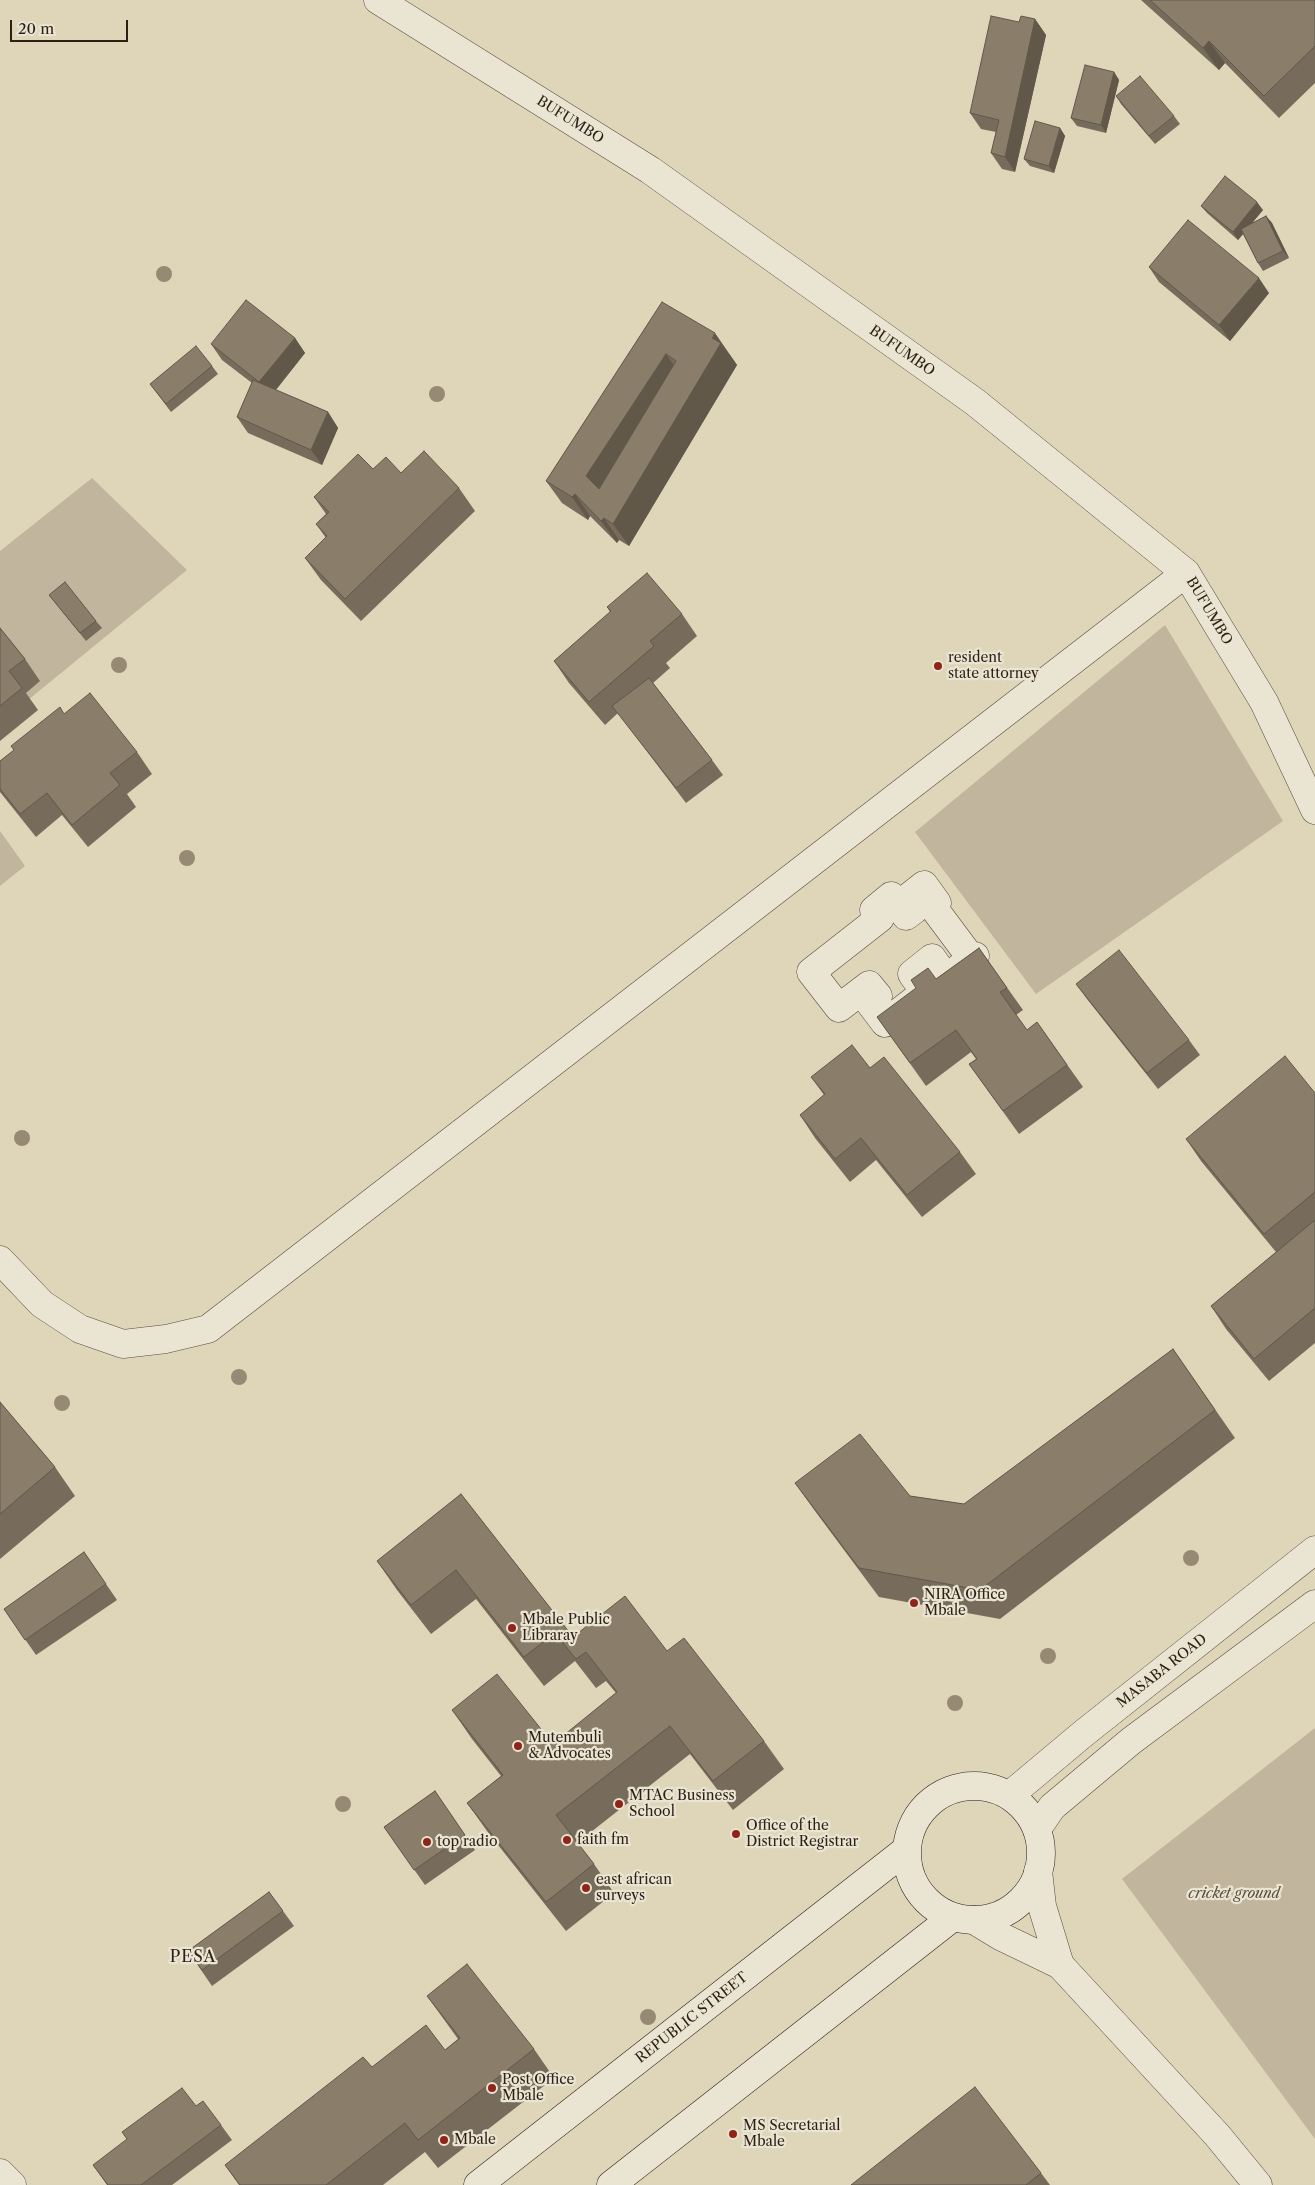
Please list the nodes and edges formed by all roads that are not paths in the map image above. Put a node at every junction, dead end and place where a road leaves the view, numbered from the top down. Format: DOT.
graph roads {
  1 [pos="378,0"];
  2 [pos="1186,573"];
  3 [pos="1315,810"];
  4 [pos="975,956"];
  5 [pos="0,1260"];
  6 [pos="1315,1550"];
  7 [pos="1315,1604"];
  8 [pos="1010,1795"];
  9 [pos="1037,1829"];
  10 [pos="906,1850"];
  11 [pos="1038,1871"];
  12 [pos="964,1919"];
  13 [pos="1060,1965"];
  14 [pos="0,2173"];
  15 [pos="12,2185"];
  16 [pos="478,2185"];
  17 [pos="610,2185"];
  18 [pos="1258,2185"];
  1 -- 2 [label="street, BUFUMBO"];
  2 -- 3 [label="street, BUFUMBO"];
  2 -- 5 [label="street"];
  4 -- 4 [label="street"];
  6 -- 8 [label="street, MASABA ROAD"];
  7 -- 9 [label="street"];
  8 -- 9 [label="street"];
  8 -- 10 [label="street"];
  9 -- 11 [label="street"];
  10 -- 12 [label="street"];
  10 -- 16 [label="street, REPUBLIC STREET"];
  11 -- 12 [label="street"];
  11 -- 13 [label="street"];
  12 -- 13 [label="street"];
  12 -- 17 [label="street"];
  13 -- 18 [label="street"];
  14 -- 15 [label="street"];
}
